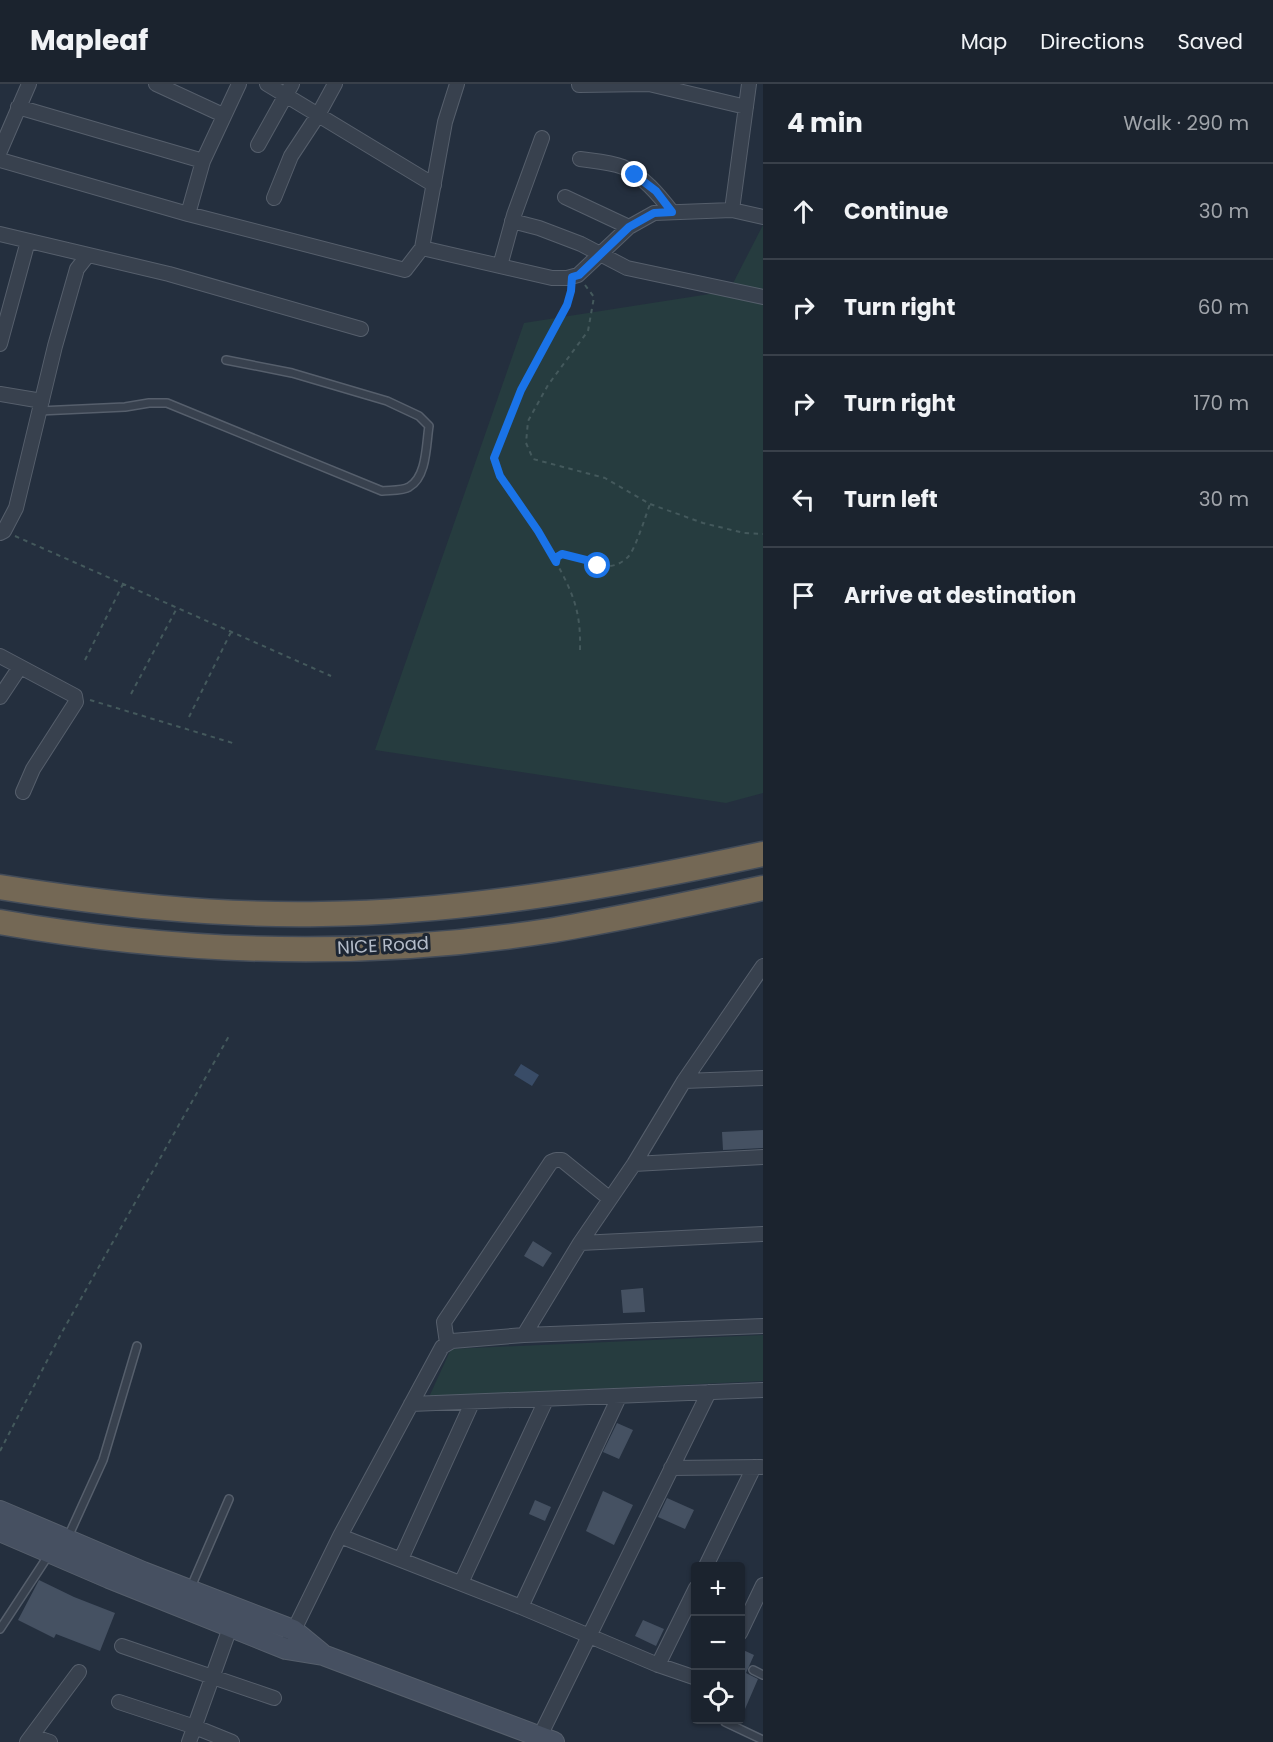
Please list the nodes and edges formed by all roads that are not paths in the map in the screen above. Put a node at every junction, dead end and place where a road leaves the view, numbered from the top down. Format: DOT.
graph roads {
  1 [pos="29,84"];
  2 [pos="156,84"];
  3 [pos="239,84"];
  4 [pos="267,84"];
  5 [pos="334,84"];
  6 [pos="457,84"];
  7 [pos="749,84"];
  8 [pos="579,85"];
  9 [pos="289,90"];
  10 [pos="18,107"];
  11 [pos="746,107"];
  12 [pos="224,115"];
  13 [pos="318,115"];
  14 [pos="542,138"];
  15 [pos="258,145"];
  16 [pos="0,151"];
  17 [pos="580,159"];
  18 [pos="0,160"];
  19 [pos="202,161"];
  20 [pos="434,185"];
  21 [pos="565,197"];
  22 [pos="274,198"];
  23 [pos="732,210"];
  24 [pos="672,212"];
  25 [pos="188,214"];
  26 [pos="763,217"];
  27 [pos="512,221"];
  28 [pos="629,227"];
  29 [pos="0,234"];
  30 [pos="28,241"];
  31 [pos="422,248"];
  32 [pos="601,254"];
  33 [pos="88,255"];
  34 [pos="500,266"];
  35 [pos="763,297"];
  36 [pos="361,329"];
  37 [pos="0,344"];
  38 [pos="226,360"];
  39 [pos="0,394"];
  40 [pos="41,406"];
  41 [pos="2,532"];
  42 [pos="0,656"];
  43 [pos="20,667"];
  44 [pos="0,697"];
  45 [pos="23,792"];
  46 [pos="763,854"];
  47 [pos="0,887"];
  48 [pos="763,888"];
  49 [pos="0,922"];
  50 [pos="763,966"];
  51 [pos="763,1078"];
  52 [pos="684,1081"];
  53 [pos="763,1157"];
  54 [pos="634,1164"];
  55 [pos="610,1199"];
  56 [pos="763,1233"];
  57 [pos="580,1243"];
  58 [pos="763,1326"];
  59 [pos="524,1335"];
  60 [pos="447,1343"];
  61 [pos="136,1346"];
  62 [pos="763,1390"];
  63 [pos="709,1392"];
  64 [pos="619,1397"];
  65 [pos="546,1400"];
  66 [pos="472,1403"];
  67 [pos="411,1404"];
  68 [pos="758,1467"];
  69 [pos="671,1468"];
  70 [pos="229,1499"];
  71 [pos="0,1510"];
  72 [pos="0,1531"];
  73 [pos="340,1536"];
  74 [pos="67,1539"];
  75 [pos="50,1553"];
  76 [pos="401,1559"];
  77 [pos="708,1562"];
  78 [pos="461,1583"];
  79 [pos="763,1585"];
  80 [pos="190,1590"];
  81 [pos="691,1598"];
  82 [pos="521,1607"];
  83 [pos="745,1624"];
  84 [pos="231,1625"];
  85 [pos="0,1629"];
  86 [pos="590,1635"];
  87 [pos="290,1639"];
  88 [pos="122,1647"];
  89 [pos="658,1665"];
  90 [pos="753,1670"];
  91 [pos="80,1672"];
  92 [pos="763,1675"];
  93 [pos="212,1676"];
  94 [pos="691,1676"];
  95 [pos="274,1698"];
  96 [pos="119,1702"];
  97 [pos="729,1724"];
  98 [pos="195,1728"];
  99 [pos="29,1739"];
  100 [pos="547,1739"];
  101 [pos="763,1740"];
  102 [pos="50,1742"];
  103 [pos="189,1742"];
  104 [pos="231,1742"];
  1 -- 10 [label="street"];
  2 -- 12 [label="street"];
  3 -- 12 [label="street"];
  4 -- 9 [label="street"];
  5 -- 13 [label="street"];
  6 -- 20 [label="street"];
  7 -- 11 [label="street"];
  8 -- 11 [label="street"];
  9 -- 13 [label="street"];
  9 -- 15 [label="street"];
  10 -- 16 [label="street"];
  10 -- 19 [label="street"];
  11 -- 23 [label="street"];
  12 -- 19 [label="street"];
  13 -- 20 [label="street"];
  13 -- 22 [label="street"];
  14 -- 27 [label="street"];
  17 -- 24 [label="street"];
  18 -- 25 [label="street"];
  19 -- 25 [label="street"];
  20 -- 31 [label="street"];
  21 -- 28 [label="street"];
  23 -- 24 [label="street"];
  23 -- 26 [label="street"];
  24 -- 28 [label="street"];
  25 -- 31 [label="street"];
  27 -- 32 [label="street"];
  27 -- 34 [label="street"];
  28 -- 32 [label="street"];
  29 -- 30 [label="street"];
  30 -- 33 [label="street"];
  30 -- 37 [label="street"];
  31 -- 34 [label="street"];
  32 -- 34 [label="street"];
  32 -- 35 [label="street"];
  33 -- 36 [label="street"];
  33 -- 40 [label="street"];
  38 -- 40 [label="lane"];
  39 -- 40 [label="street"];
  40 -- 41 [label="street"];
  42 -- 43 [label="street"];
  43 -- 44 [label="street"];
  43 -- 45 [label="street"];
  46 -- 47 [label="highway, NICE Road"];
  48 -- 49 [label="highway, NICE Road"];
  50 -- 52 [label="street"];
  51 -- 52 [label="street"];
  52 -- 54 [label="street"];
  53 -- 54 [label="street"];
  54 -- 55 [label="street"];
  55 -- 57 [label="street"];
  55 -- 60 [label="street"];
  56 -- 57 [label="street"];
  57 -- 59 [label="street"];
  58 -- 59 [label="street"];
  59 -- 60 [label="street"];
  60 -- 67 [label="street"];
  61 -- 74 [label="lane"];
  62 -- 63 [label="street"];
  63 -- 64 [label="street"];
  63 -- 69 [label="street"];
  64 -- 65 [label="street"];
  64 -- 82 [label="street"];
  65 -- 66 [label="street"];
  65 -- 78 [label="street"];
  66 -- 67 [label="street"];
  66 -- 76 [label="street"];
  67 -- 73 [label="street"];
  68 -- 69 [label="street"];
  68 -- 77 [label="street"];
  69 -- 86 [label="street"];
  70 -- 80 [label="lane"];
  71 -- 74 [label="main road"];
  72 -- 75 [label="main road"];
  73 -- 76 [label="street"];
  73 -- 87 [label="street"];
  74 -- 80 [label="main road"];
  75 -- 84 [label="main road"];
  75 -- 85 [label="lane"];
  76 -- 78 [label="street"];
  78 -- 82 [label="street"];
  79 -- 83 [label="street"];
  80 -- 87 [label="main road"];
  81 -- 89 [label="street"];
  82 -- 86 [label="street"];
  84 -- 87 [label="main road"];
  84 -- 93 [label="street"];
  86 -- 89 [label="street"];
  86 -- 100 [label="street"];
  87 -- 100 [label="main road"];
  88 -- 93 [label="street"];
  89 -- 94 [label="street"];
  90 -- 92 [label="lane"];
  91 -- 99 [label="street"];
  93 -- 95 [label="street"];
  93 -- 98 [label="street"];
  96 -- 98 [label="street"];
  97 -- 101 [label="lane"];
  98 -- 103 [label="street"];
  98 -- 104 [label="street"];
  99 -- 102 [label="street"];
}
